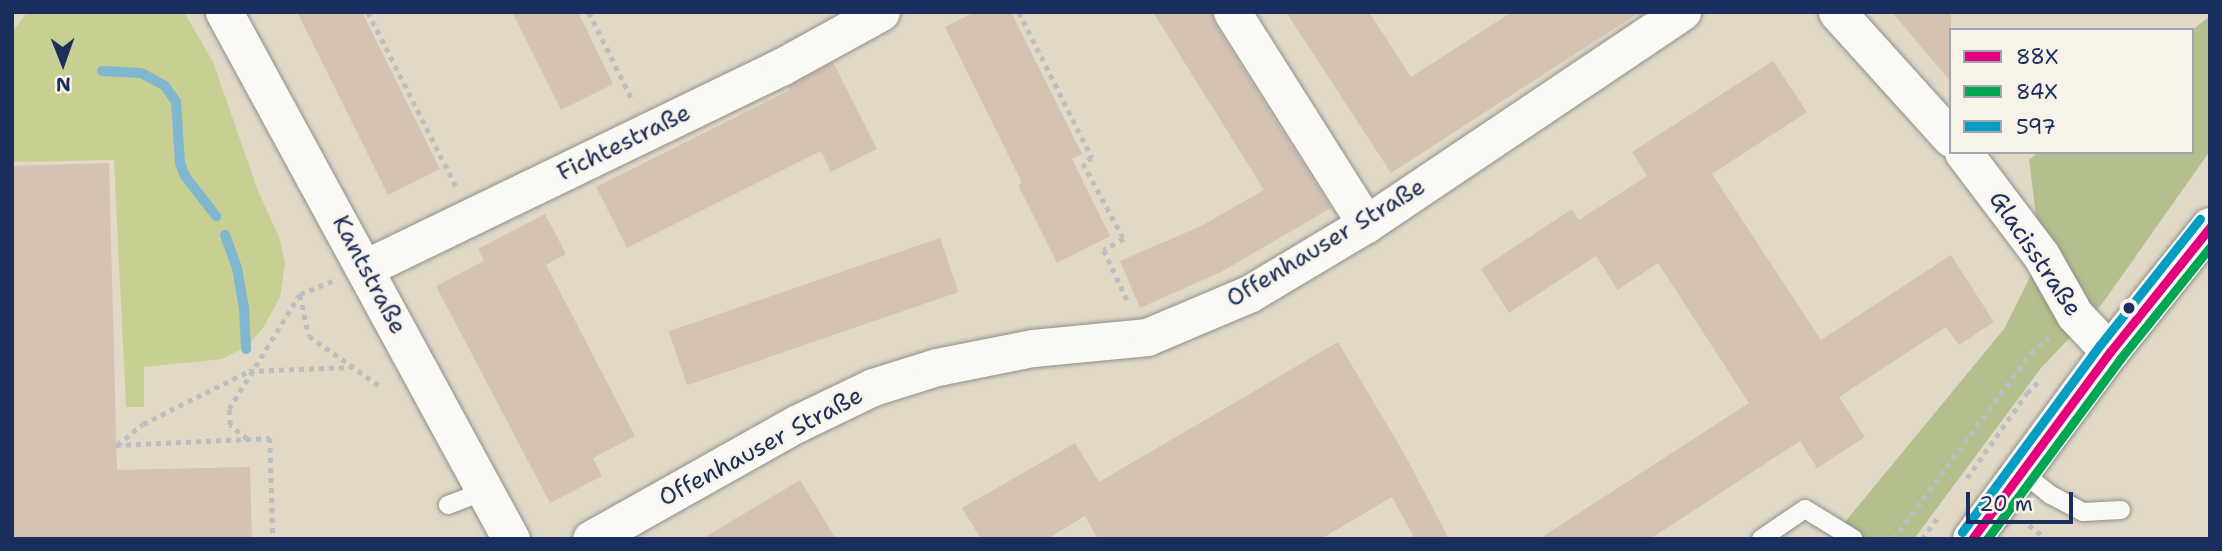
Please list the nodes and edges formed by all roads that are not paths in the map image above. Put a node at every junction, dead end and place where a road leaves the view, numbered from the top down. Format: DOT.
graph roads {
  1 [pos="224,12"];
  2 [pos="881,12"];
  3 [pos="1232,12"];
  4 [pos="1682,12"];
  5 [pos="1837,12"];
  6 [pos="1949,136"];
  7 [pos="1964,154"];
  8 [pos="1366,224"];
  9 [pos="2208,232"];
  10 [pos="366,268"];
  11 [pos="2110,352"];
  12 [pos="2021,471"];
  13 [pos="485,491"];
  14 [pos="448,505"];
  15 [pos="2122,510"];
  16 [pos="511,539"];
  17 [pos="591,539"];
  18 [pos="1761,539"];
  19 [pos="1854,539"];
  20 [pos="1972,539"];
  1 -- 10 [label="street, Kantstraße"];
  2 -- 10 [label="street, Fichtestraße"];
  3 -- 8 [label="street"];
  4 -- 8 [label="street, Offenhauser Straße"];
  5 -- 6 [label="street"];
  7 -- 11 [label="street, Glacisstraße"];
  8 -- 17 [label="street, Offenhauser Straße"];
  9 -- 11 [label="street"];
  10 -- 13 [label="street, Kantstraße"];
  11 -- 12 [label="street"];
  12 -- 15 [label="lane"];
  12 -- 20 [label="street"];
  13 -- 14 [label="lane"];
  13 -- 16 [label="street, Kantstraße"];
  18 -- 19 [label="lane"];
}
